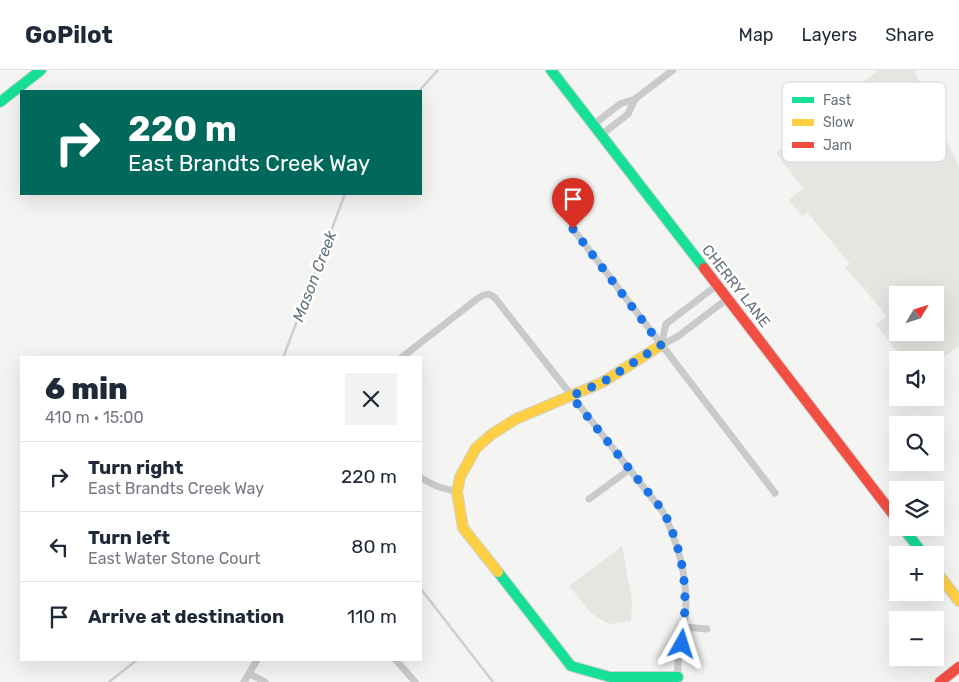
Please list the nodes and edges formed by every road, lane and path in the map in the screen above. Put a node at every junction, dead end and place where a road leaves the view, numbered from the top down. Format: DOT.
graph roads {
  1 [pos="41,70"];
  2 [pos="551,70"];
  3 [pos="673,70"];
  4 [pos="635,99"];
  5 [pos="0,102"];
  6 [pos="593,125"];
  7 [pos="601,135"];
  8 [pos="573,229"];
  9 [pos="716,286"];
  10 [pos="727,299"];
  11 [pos="661,345"];
  12 [pos="404,356"];
  13 [pos="571,396"];
  14 [pos="630,470"];
  15 [pos="422,479"];
  16 [pos="457,492"];
  17 [pos="775,493"];
  18 [pos="589,499"];
  19 [pos="889,509"];
  20 [pos="909,536"];
  21 [pos="917,546"];
  22 [pos="944,582"];
  23 [pos="959,601"];
  24 [pos="684,628"];
  25 [pos="707,629"];
  26 [pos="256,661"];
  27 [pos="397,661"];
  28 [pos="959,667"];
  29 [pos="250,674"];
  30 [pos="679,679"];
  31 [pos="244,682"];
  32 [pos="265,682"];
  33 [pos="415,682"];
  34 [pos="940,682"];
  1 -- 5 [label="main road"];
  2 -- 6 [label="main road, CHERRY LANE"];
  3 -- 4 [label="street"];
  4 -- 6 [label="street"];
  4 -- 7 [label="street"];
  6 -- 7 [label="main road, CHERRY LANE"];
  7 -- 9 [label="main road, CHERRY LANE"];
  8 -- 11 [label="street"];
  9 -- 10 [label="main road, CHERRY LANE"];
  9 -- 11 [label="street"];
  10 -- 11 [label="street"];
  10 -- 19 [label="main road, CHERRY LANE"];
  11 -- 13 [label="main road"];
  11 -- 17 [label="street"];
  12 -- 13 [label="street"];
  13 -- 14 [label="street"];
  13 -- 16 [label="main road"];
  14 -- 18 [label="street"];
  14 -- 24 [label="street"];
  15 -- 16 [label="street"];
  16 -- 30 [label="main road"];
  20 -- 21 [label="main road"];
  22 -- 23 [label="main road"];
  24 -- 25 [label="street"];
  24 -- 30 [label="street"];
  26 -- 29 [label="street"];
  27 -- 33 [label="street"];
  28 -- 34 [label="main road"];
  29 -- 31 [label="street"];
  29 -- 32 [label="street"];
}
